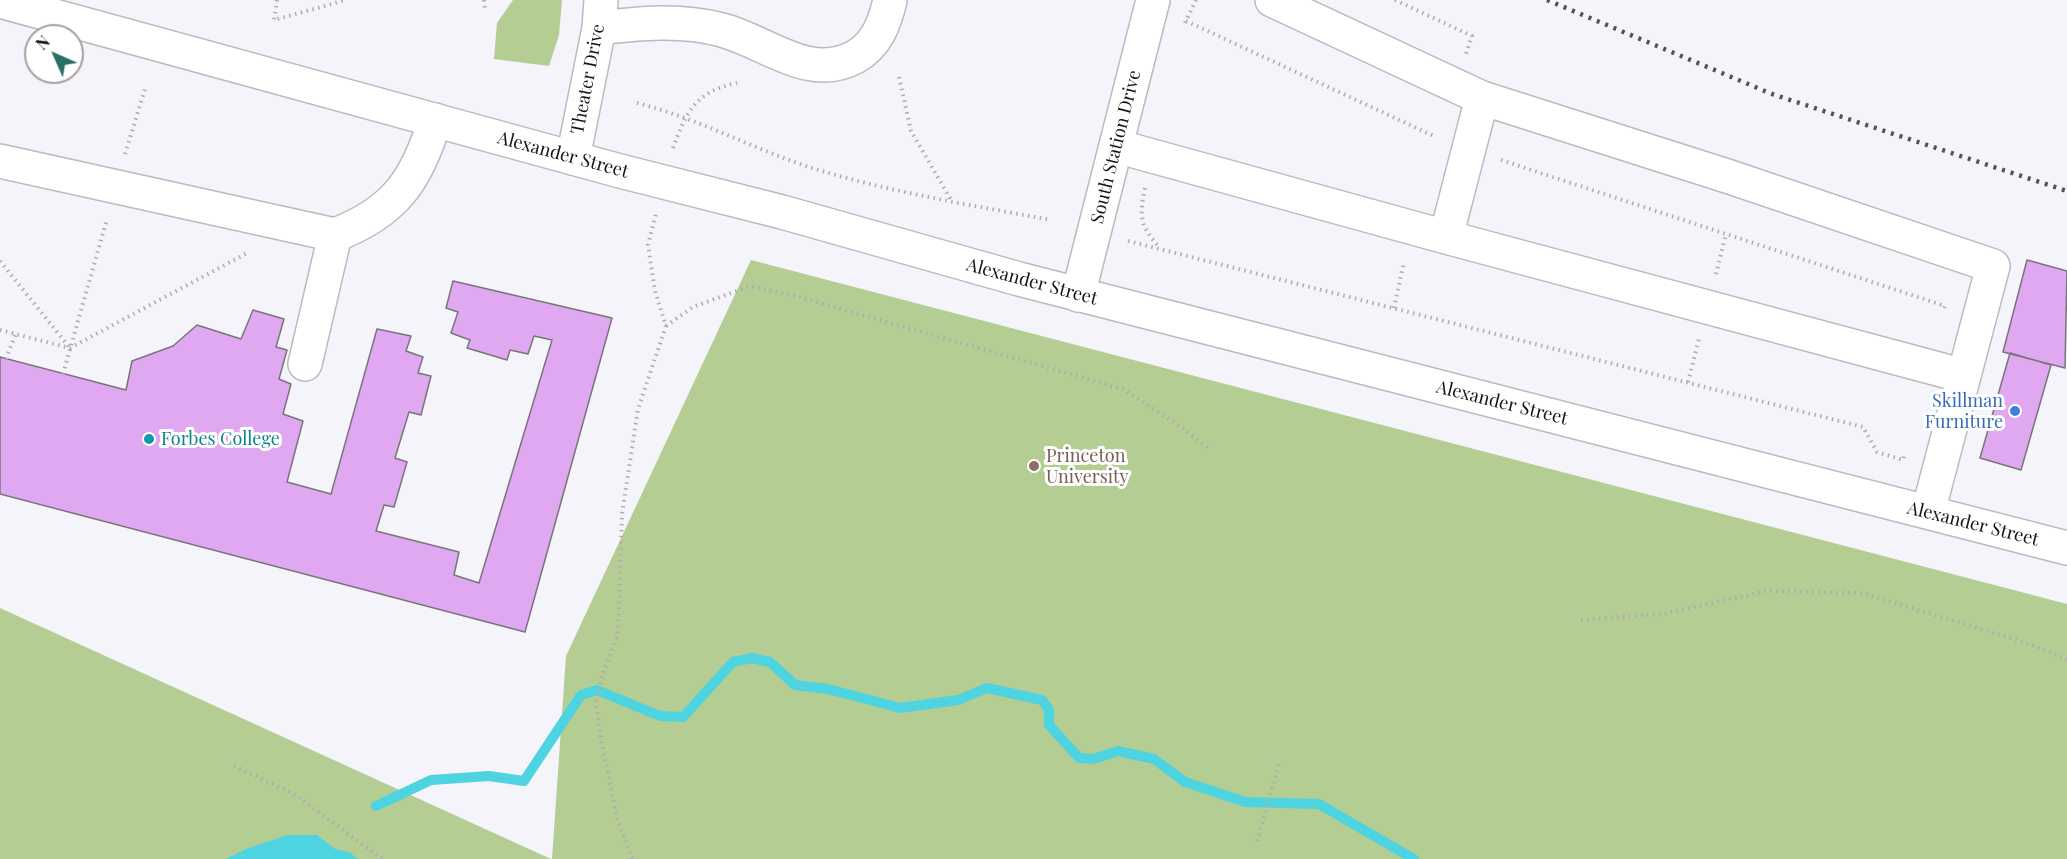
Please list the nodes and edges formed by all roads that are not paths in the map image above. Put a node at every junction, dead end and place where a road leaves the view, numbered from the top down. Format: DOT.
graph roads {
  1 [pos="890,0"];
  2 [pos="1154,0"];
  3 [pos="1272,0"];
  4 [pos="0,1"];
  5 [pos="600,14"];
  6 [pos="1482,98"];
  7 [pos="435,120"];
  8 [pos="1116,146"];
  9 [pos="573,158"];
  10 [pos="0,161"];
  11 [pos="334,235"];
  12 [pos="1446,237"];
  13 [pos="1078,295"];
  14 [pos="305,364"];
  15 [pos="1964,376"];
  16 [pos="1928,512"];
  17 [pos="2067,548"];
  1 -- 5 [label="main road"];
  2 -- 8 [label="main road, South Station Drive"];
  3 -- 6 [label="main road"];
  4 -- 7 [label="main road, Alexander Street"];
  5 -- 9 [label="main road, Theater Drive"];
  6 -- 12 [label="main road"];
  6 -- 15 [label="main road"];
  7 -- 9 [label="main road, Alexander Street"];
  7 -- 11 [label="main road"];
  8 -- 12 [label="main road"];
  8 -- 13 [label="main road, South Station Drive"];
  9 -- 13 [label="main road, Alexander Street"];
  10 -- 11 [label="main road"];
  11 -- 14 [label="main road"];
  12 -- 15 [label="main road"];
  13 -- 16 [label="main road, Alexander Street"];
  15 -- 16 [label="main road"];
  16 -- 17 [label="main road, Alexander Street"];
}
